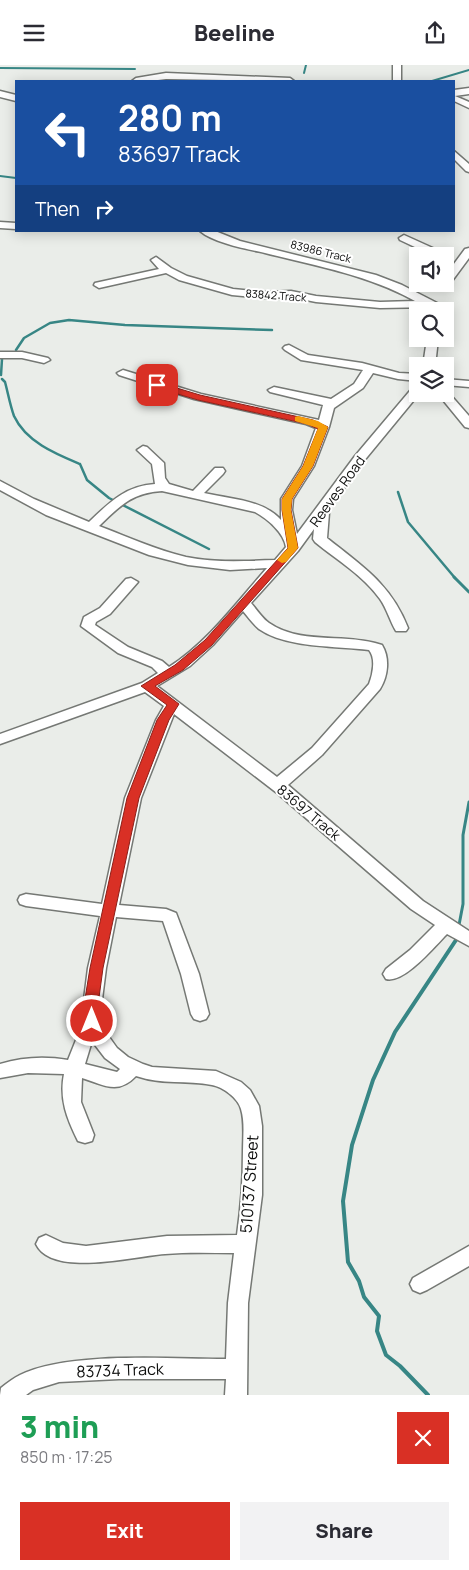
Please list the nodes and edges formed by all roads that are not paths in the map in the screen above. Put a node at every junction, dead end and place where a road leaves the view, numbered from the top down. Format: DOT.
graph roads {
  1 [pos="397,65"];
  2 [pos="197,68"];
  3 [pos="253,78"];
  4 [pos="142,80"];
  5 [pos="278,80"];
  6 [pos="397,80"];
  7 [pos="469,91"];
  8 [pos="455,93"];
  9 [pos="0,94"];
  10 [pos="15,98"];
  11 [pos="455,98"];
  12 [pos="469,105"];
  13 [pos="455,155"];
  14 [pos="466,166"];
  15 [pos="0,225"];
  16 [pos="15,226"];
  17 [pos="208,232"];
  18 [pos="235,232"];
  19 [pos="221,237"];
  20 [pos="404,239"];
  21 [pos="422,247"];
  22 [pos="469,251"];
  23 [pos="156,260"];
  24 [pos="454,261"];
  25 [pos="458,263"];
  26 [pos="167,270"];
  27 [pos="99,285"];
  28 [pos="437,296"];
  29 [pos="289,348"];
  30 [pos="0,355"];
  31 [pos="44,360"];
  32 [pos="123,373"];
  33 [pos="367,373"];
  34 [pos="409,377"];
  35 [pos="454,382"];
  36 [pos="469,383"];
  37 [pos="274,390"];
  38 [pos="409,399"];
  39 [pos="451,402"];
  40 [pos="332,403"];
  41 [pos="469,424"];
  42 [pos="323,427"];
  43 [pos="142,450"];
  44 [pos="219,471"];
  45 [pos="0,485"];
  46 [pos="162,487"];
  47 [pos="195,496"];
  48 [pos="323,509"];
  49 [pos="91,527"];
  50 [pos="292,543"];
  51 [pos="279,564"];
  52 [pos="131,582"];
  53 [pos="244,604"];
  54 [pos="401,628"];
  55 [pos="168,674"];
  56 [pos="147,686"];
  57 [pos="173,704"];
  58 [pos="0,739"];
  59 [pos="277,785"];
  60 [pos="26,900"];
  61 [pos="109,911"];
  62 [pos="445,925"];
  63 [pos="469,940"];
  64 [pos="392,974"];
  65 [pos="200,1014"];
  66 [pos="92,1021"];
  67 [pos="133,1068"];
  68 [pos="76,1069"];
  69 [pos="0,1071"];
  70 [pos="85,1135"];
  71 [pos="46,1244"];
  72 [pos="245,1244"];
  73 [pos="469,1255"];
  74 [pos="420,1284"];
  75 [pos="236,1369"];
  76 [pos="9,1395"];
  77 [pos="236,1395"];
  1 -- 6 [label="street"];
  2 -- 3 [label="street"];
  3 -- 4 [label="street"];
  3 -- 5 [label="street"];
  7 -- 8 [label="street"];
  9 -- 10 [label="street"];
  11 -- 12 [label="street"];
  13 -- 14 [label="street"];
  15 -- 16 [label="street"];
  17 -- 19 [label="street, 83986 Track"];
  18 -- 19 [label="street"];
  19 -- 28 [label="street, 83986 Track"];
  20 -- 21 [label="street"];
  22 -- 25 [label="street"];
  23 -- 26 [label="street, 83842 Track"];
  24 -- 25 [label="street"];
  25 -- 28 [label="street"];
  26 -- 27 [label="street"];
  26 -- 28 [label="street, 83842 Track"];
  29 -- 33 [label="street"];
  30 -- 31 [label="street"];
  32 -- 42 [label="street"];
  33 -- 34 [label="street"];
  33 -- 40 [label="street"];
  35 -- 36 [label="street"];
  37 -- 40 [label="street"];
  38 -- 48 [label="street, Reeves Road"];
  39 -- 41 [label="street"];
  40 -- 42 [label="street"];
  42 -- 50 [label="street"];
  43 -- 46 [label="street"];
  44 -- 47 [label="street"];
  45 -- 49 [label="street"];
  46 -- 47 [label="street"];
  46 -- 49 [label="street"];
  47 -- 50 [label="street"];
  48 -- 50 [label="street, Reeves Road"];
  48 -- 54 [label="street"];
  49 -- 51 [label="street"];
  50 -- 51 [label="street, Reeves Road"];
  51 -- 53 [label="street, Reeves Road"];
  52 -- 55 [label="street"];
  53 -- 55 [label="street, Reeves Road"];
  53 -- 59 [label="street"];
  55 -- 56 [label="street, Reeves Road"];
  56 -- 57 [label="street, 83697 Track"];
  56 -- 58 [label="street, Reeves Road"];
  57 -- 59 [label="street, 83697 Track"];
  57 -- 61 [label="street, 510137 Street"];
  59 -- 62 [label="street, 83697 Track"];
  60 -- 61 [label="street"];
  61 -- 65 [label="street"];
  61 -- 66 [label="street, 510137 Street"];
  62 -- 63 [label="street, 83697 Track"];
  62 -- 64 [label="street"];
  66 -- 67 [label="street, 510137 Street"];
  66 -- 68 [label="street"];
  67 -- 68 [label="street"];
  67 -- 72 [label="street, 510137 Street"];
  68 -- 69 [label="street"];
  68 -- 70 [label="street"];
  71 -- 72 [label="street"];
  72 -- 75 [label="street, 510137 Street"];
  73 -- 74 [label="street"];
  75 -- 76 [label="street, 83734 Track"];
  75 -- 77 [label="street, 510137 Street"];
}
